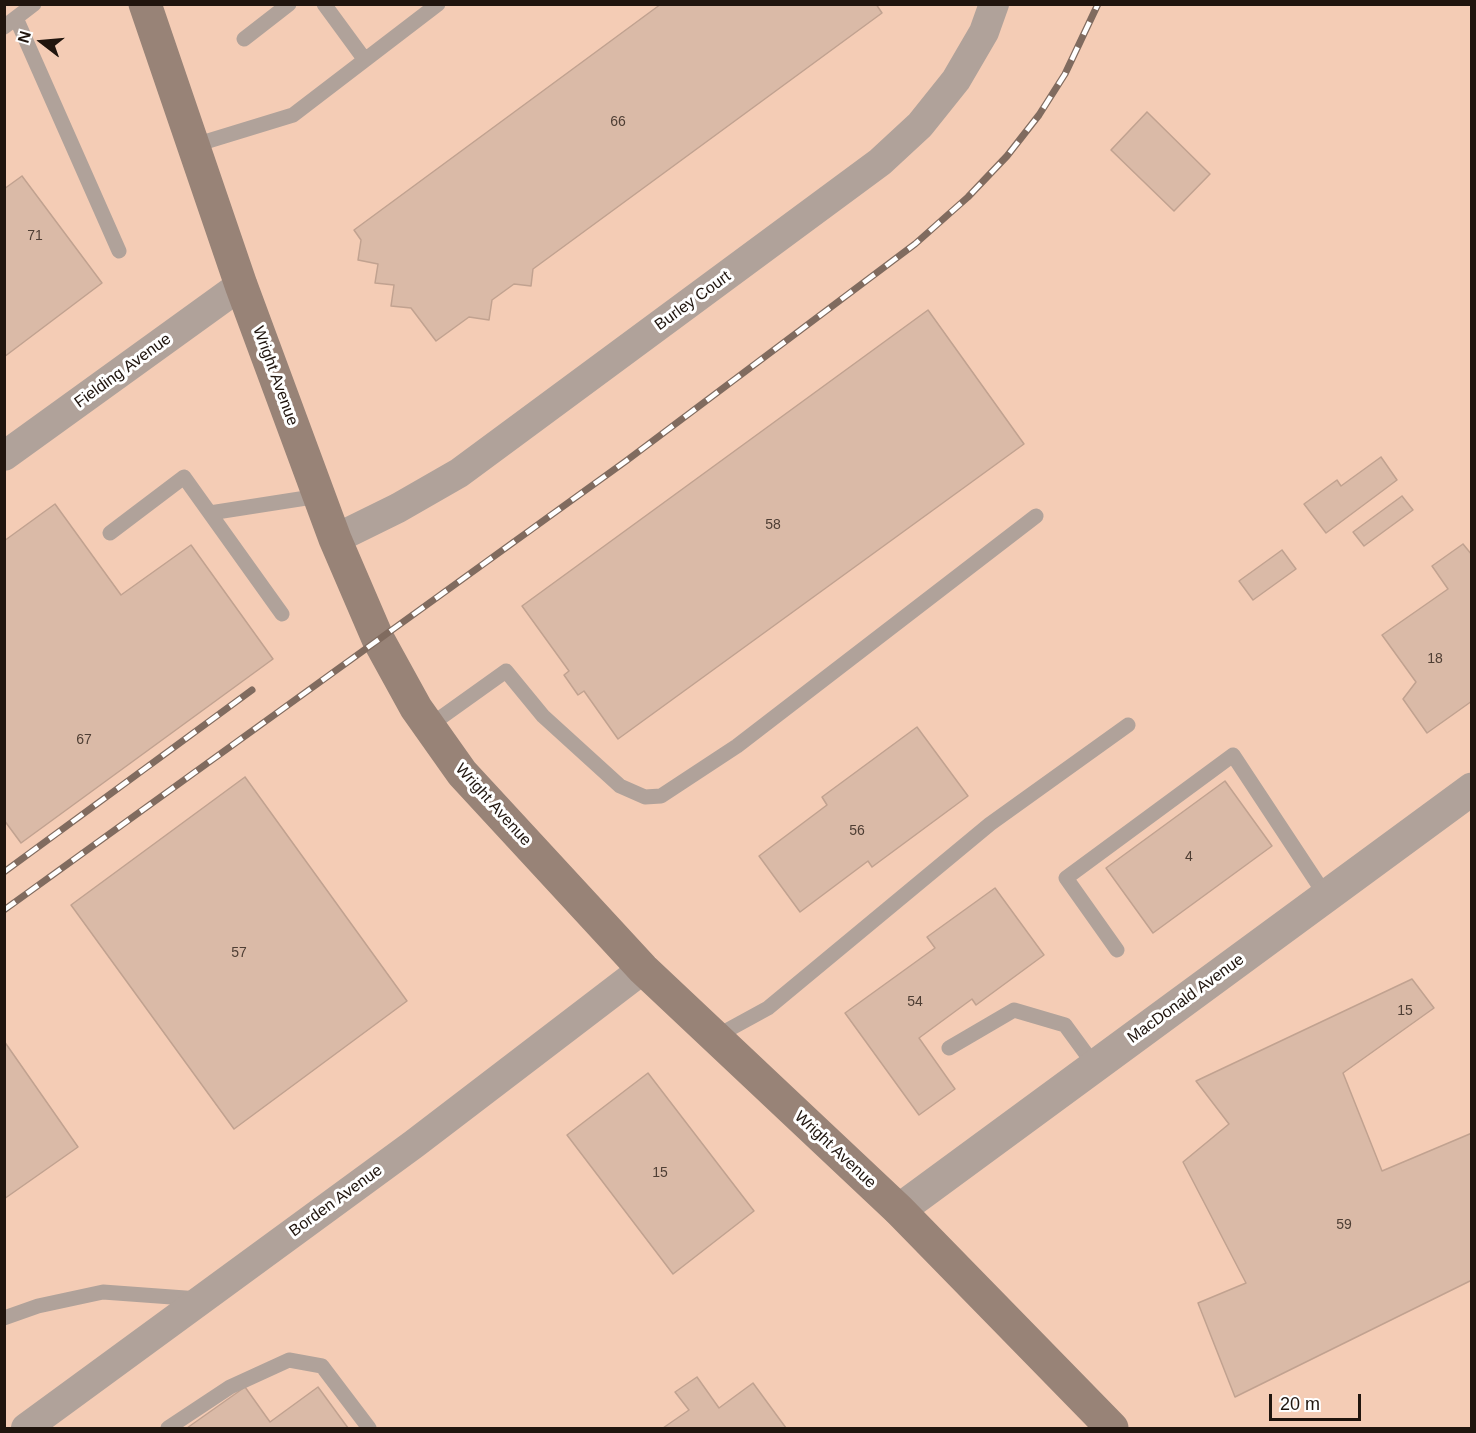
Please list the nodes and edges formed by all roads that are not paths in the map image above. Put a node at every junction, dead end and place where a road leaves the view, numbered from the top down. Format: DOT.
graph roads {
  1 [pos="34,4"];
  2 [pos="145,4"];
  3 [pos="289,4"];
  4 [pos="324,4"];
  5 [pos="438,4"];
  6 [pos="994,4"];
  7 [pos="10,23"];
  8 [pos="244,39"];
  9 [pos="365,60"];
  10 [pos="195,145"];
  11 [pos="119,251"];
  12 [pos="241,285"];
  13 [pos="4,456"];
  14 [pos="320,496"];
  15 [pos="210,513"];
  16 [pos="1036,516"];
  17 [pos="110,534"];
  18 [pos="335,539"];
  19 [pos="282,614"];
  20 [pos="1128,725"];
  21 [pos="429,726"];
  22 [pos="1472,789"];
  23 [pos="1326,896"];
  24 [pos="1116,950"];
  25 [pos="643,969"];
  26 [pos="716,1037"];
  27 [pos="949,1048"];
  28 [pos="1095,1066"];
  29 [pos="899,1210"];
  30 [pos="203,1299"];
  31 [pos="4,1318"];
  32 [pos="26,1428"];
  33 [pos="168,1428"];
  34 [pos="369,1428"];
  35 [pos="1112,1428"];
  1 -- 7 [label="lane"];
  2 -- 10 [label="main road, Wright Avenue"];
  3 -- 8 [label="lane"];
  4 -- 9 [label="lane"];
  5 -- 9 [label="lane"];
  6 -- 18 [label="street, Burley Court"];
  7 -- 11 [label="lane"];
  9 -- 10 [label="lane"];
  10 -- 12 [label="main road, Wright Avenue"];
  12 -- 13 [label="street, Fielding Avenue"];
  12 -- 14 [label="main road, Wright Avenue"];
  14 -- 15 [label="lane"];
  14 -- 18 [label="main road, Wright Avenue"];
  15 -- 17 [label="lane"];
  15 -- 19 [label="lane"];
  16 -- 21 [label="lane"];
  18 -- 21 [label="main road, Wright Avenue"];
  20 -- 26 [label="lane"];
  21 -- 25 [label="main road, Wright Avenue"];
  22 -- 23 [label="street, MacDonald Avenue"];
  23 -- 24 [label="lane"];
  23 -- 28 [label="street, MacDonald Avenue"];
  25 -- 26 [label="main road, Wright Avenue"];
  25 -- 30 [label="street, Borden Avenue"];
  26 -- 29 [label="main road, Wright Avenue"];
  27 -- 28 [label="lane"];
  28 -- 29 [label="street, MacDonald Avenue"];
  29 -- 35 [label="main road, Wright Avenue"];
  30 -- 31 [label="lane"];
  30 -- 32 [label="street, Borden Avenue"];
  33 -- 34 [label="lane"];
}
